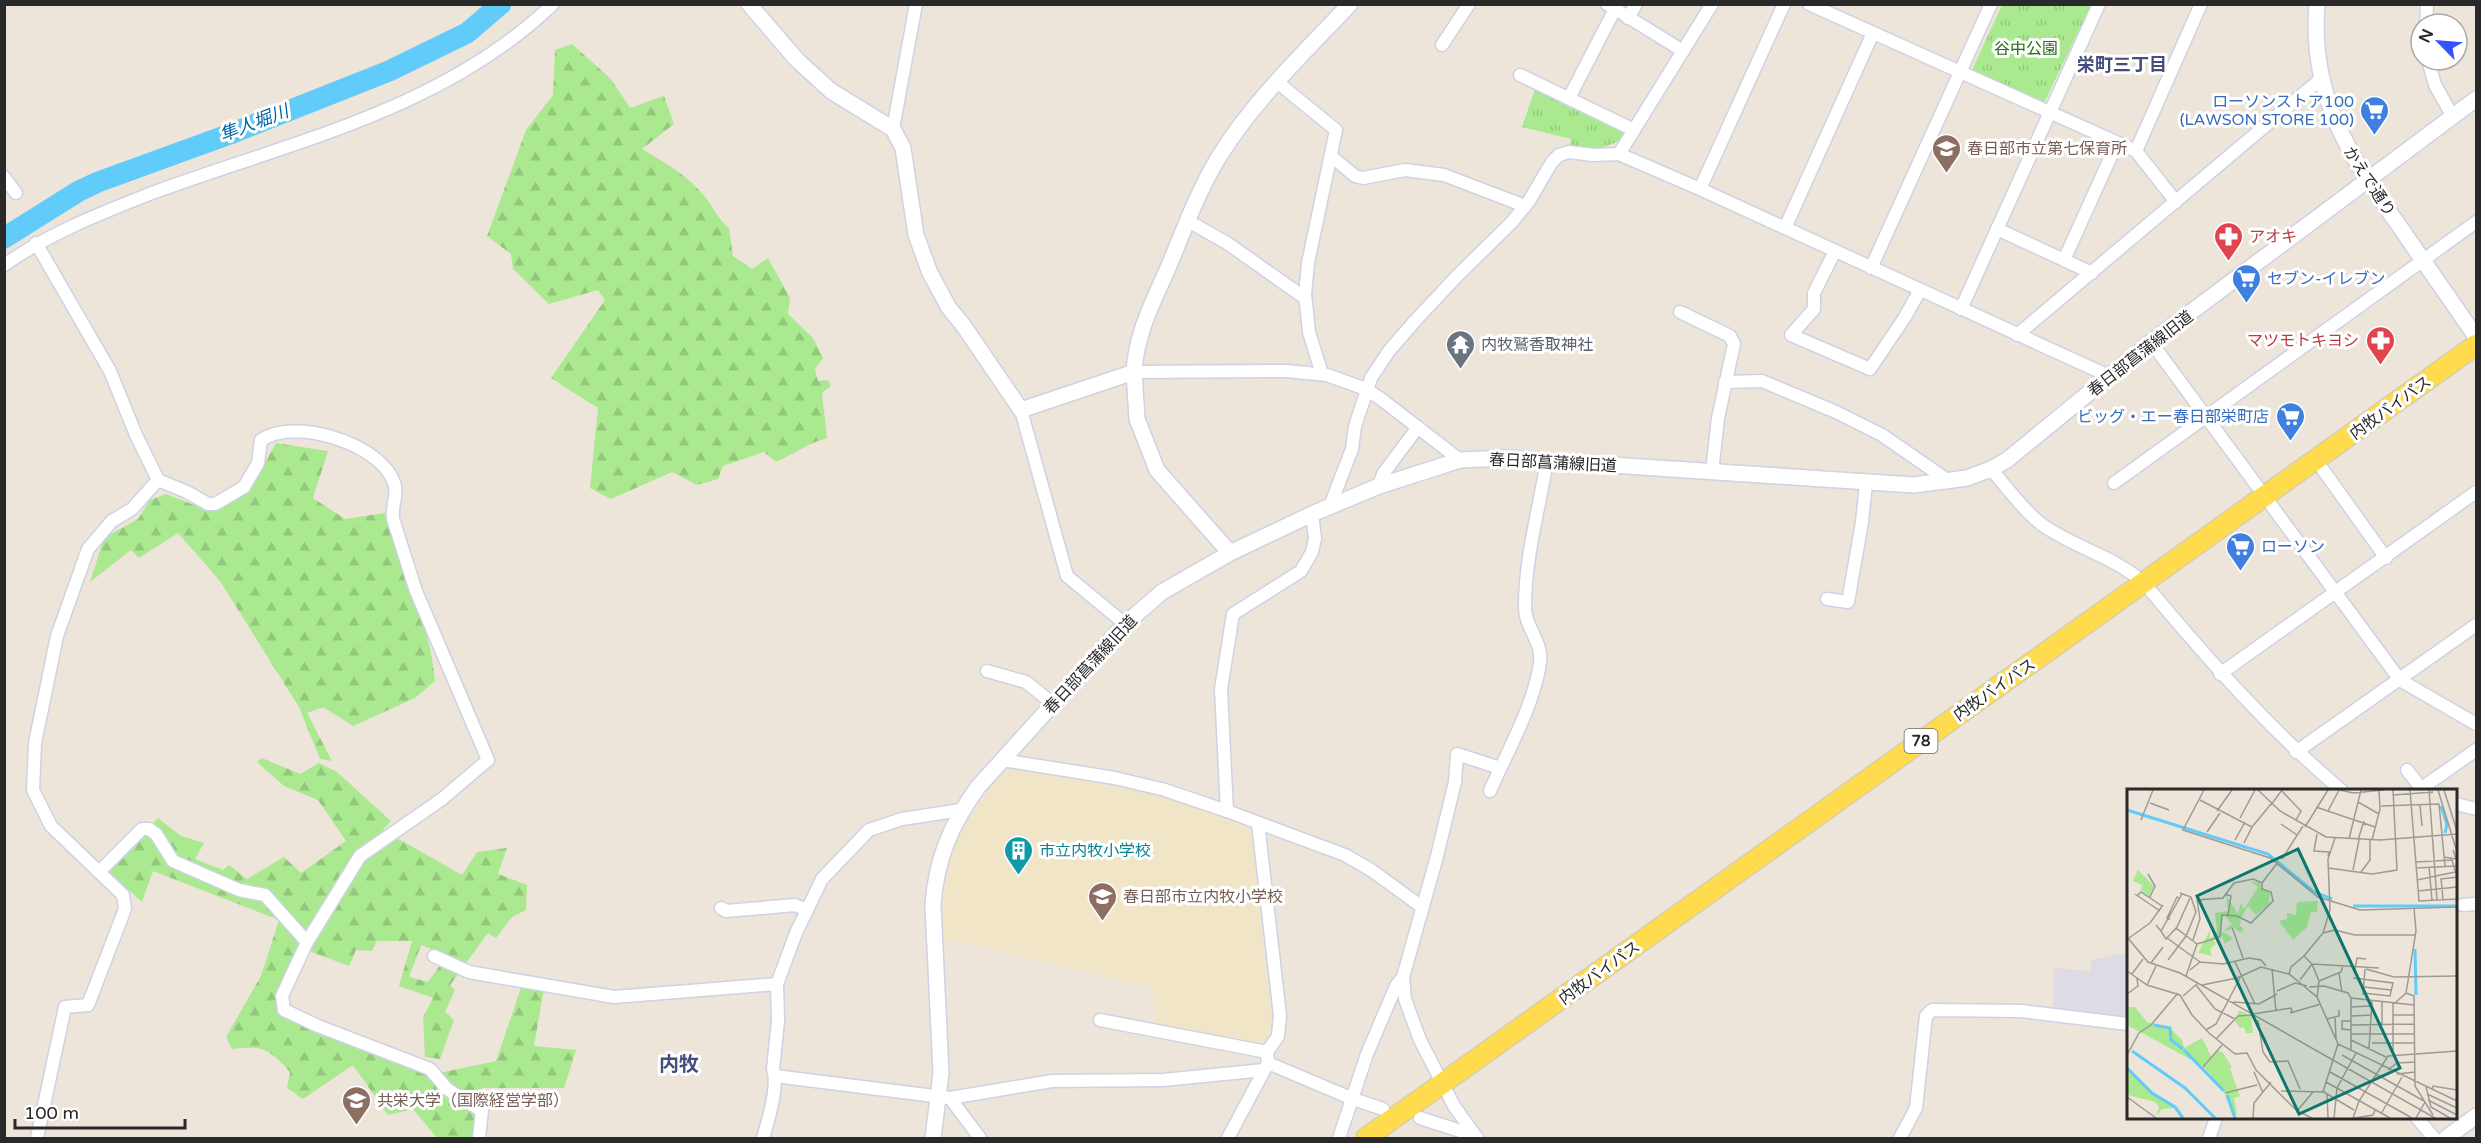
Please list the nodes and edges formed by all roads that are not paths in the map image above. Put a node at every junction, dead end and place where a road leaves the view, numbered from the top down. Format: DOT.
graph roads {
  1 [pos="553,4"];
  2 [pos="749,4"];
  3 [pos="916,4"];
  4 [pos="1350,4"];
  5 [pos="1469,4"];
  6 [pos="1636,4"];
  7 [pos="1712,4"];
  8 [pos="1784,4"];
  9 [pos="1809,4"];
  10 [pos="1991,4"];
  11 [pos="2099,4"];
  12 [pos="2201,4"];
  13 [pos="2317,4"];
  14 [pos="1611,7"];
  15 [pos="1628,18"];
  16 [pos="1873,33"];
  17 [pos="1442,45"];
  18 [pos="1683,51"];
  19 [pos="1961,72"];
  20 [pos="2432,72"];
  21 [pos="1520,75"];
  22 [pos="2322,78"];
  23 [pos="1277,82"];
  24 [pos="1569,98"];
  25 [pos="2476,99"];
  26 [pos="2049,112"];
  27 [pos="2453,117"];
  28 [pos="893,129"];
  29 [pos="1634,130"];
  30 [pos="2117,143"];
  31 [pos="2136,151"];
  32 [pos="1619,154"];
  33 [pos="1331,156"];
  34 [pos="4,177"];
  35 [pos="2367,181"];
  36 [pos="1700,189"];
  37 [pos="16,193"];
  38 [pos="2176,202"];
  39 [pos="1525,206"];
  40 [pos="1188,221"];
  41 [pos="2476,222"];
  42 [pos="1785,228"];
  43 [pos="1997,229"];
  44 [pos="36,243"];
  45 [pos="1835,251"];
  46 [pos="2064,260"];
  47 [pos="2423,260"];
  48 [pos="4,265"];
  49 [pos="1871,268"];
  50 [pos="2092,273"];
  51 [pos="1920,290"];
  52 [pos="1305,298"];
  53 [pos="1961,309"];
  54 [pos="1680,312"];
  55 [pos="2017,335"];
  56 [pos="2476,337"];
  57 [pos="2151,342"];
  58 [pos="2476,345"];
  59 [pos="1134,372"];
  60 [pos="1322,374"];
  61 [pos="2109,376"];
  62 [pos="1725,382"];
  63 [pos="1366,389"];
  64 [pos="1021,410"];
  65 [pos="2205,417"];
  66 [pos="1418,427"];
  67 [pos="1460,460"];
  68 [pos="2316,460"];
  69 [pos="1547,461"];
  70 [pos="1990,469"];
  71 [pos="1712,472"];
  72 [pos="158,480"];
  73 [pos="1950,482"];
  74 [pos="2114,483"];
  75 [pos="1866,484"];
  76 [pos="1378,486"];
  77 [pos="2476,492"];
  78 [pos="2263,497"];
  79 [pos="1330,506"];
  80 [pos="1312,514"];
  81 [pos="1230,553"];
  82 [pos="2386,558"];
  83 [pos="2144,582"];
  84 [pos="2334,592"];
  85 [pos="1827,599"];
  86 [pos="1125,624"];
  87 [pos="2476,625"];
  88 [pos="987,671"];
  89 [pos="2220,674"];
  90 [pos="2400,680"];
  91 [pos="1052,703"];
  92 [pos="2476,723"];
  93 [pos="2476,750"];
  94 [pos="2296,752"];
  95 [pos="1002,760"];
  96 [pos="1500,768"];
  97 [pos="2407,770"];
  98 [pos="2340,789"];
  99 [pos="2420,789"];
  100 [pos="1490,791"];
  101 [pos="2457,804"];
  102 [pos="2476,809"];
  103 [pos="961,810"];
  104 [pos="1227,811"];
  105 [pos="1258,823"];
  106 [pos="100,871"];
  107 [pos="2476,904"];
  108 [pos="2463,905"];
  109 [pos="1422,907"];
  110 [pos="721,908"];
  111 [pos="807,910"];
  112 [pos="307,942"];
  113 [pos="434,956"];
  114 [pos="1403,977"];
  115 [pos="777,984"];
  116 [pos="1100,1020"];
  117 [pos="2127,1024"];
  118 [pos="1266,1062"];
  119 [pos="775,1076"];
  120 [pos="1443,1083"];
  121 [pos="945,1097"];
  122 [pos="1353,1100"];
  123 [pos="1383,1109"];
  124 [pos="2476,1116"];
  125 [pos="1420,1118"];
  126 [pos="2216,1119"];
  127 [pos="2418,1119"];
  128 [pos="1475,1137"];
  129 [pos="37,1138"];
  130 [pos="478,1138"];
  131 [pos="763,1138"];
  132 [pos="933,1138"];
  133 [pos="980,1138"];
  134 [pos="1228,1138"];
  135 [pos="1339,1138"];
  136 [pos="1366,1138"];
  137 [pos="1900,1138"];
  138 [pos="2209,1138"];
  139 [pos="2434,1138"];
  140 [pos="2446,1138"];
  1 -- 44 [label="street"];
  2 -- 28 [label="street"];
  3 -- 28 [label="street"];
  4 -- 23 [label="street"];
  5 -- 17 [label="street"];
  6 -- 15 [label="street"];
  7 -- 18 [label="street"];
  8 -- 36 [label="street"];
  9 -- 16 [label="street"];
  10 -- 19 [label="street"];
  11 -- 26 [label="street"];
  12 -- 31 [label="street"];
  13 -- 22 [label="street, かえで通り"];
  14 -- 15 [label="street"];
  14 -- 24 [label="street"];
  15 -- 18 [label="street"];
  16 -- 19 [label="street"];
  16 -- 42 [label="street"];
  18 -- 29 [label="street"];
  19 -- 26 [label="street"];
  19 -- 49 [label="street"];
  20 -- 27 [label="street"];
  21 -- 24 [label="street"];
  22 -- 35 [label="street, かえで通り"];
  22 -- 38 [label="street"];
  23 -- 33 [label="street"];
  23 -- 40 [label="street"];
  24 -- 29 [label="street"];
  25 -- 27 [label="street, 春日部菖蒲線旧道"];
  26 -- 30 [label="street"];
  26 -- 43 [label="street"];
  27 -- 35 [label="street, 春日部菖蒲線旧道"];
  28 -- 64 [label="street"];
  29 -- 32 [label="street"];
  30 -- 31 [label="street"];
  30 -- 46 [label="street"];
  31 -- 38 [label="street"];
  32 -- 36 [label="street"];
  32 -- 39 [label="street"];
  33 -- 39 [label="street"];
  33 -- 52 [label="street"];
  34 -- 37 [label="street"];
  35 -- 47 [label="street, かえで通り"];
  35 -- 57 [label="street, 春日部菖蒲線旧道"];
  36 -- 42 [label="street"];
  38 -- 50 [label="street"];
  39 -- 63 [label="street"];
  40 -- 52 [label="street"];
  40 -- 59 [label="street"];
  41 -- 47 [label="street"];
  42 -- 45 [label="street"];
  43 -- 46 [label="street"];
  43 -- 53 [label="street"];
  44 -- 48 [label="street"];
  44 -- 72 [label="street"];
  45 -- 49 [label="street"];
  45 -- 51 [label="street"];
  46 -- 50 [label="street"];
  47 -- 56 [label="street, かえで通り"];
  47 -- 65 [label="street"];
  49 -- 51 [label="street"];
  50 -- 55 [label="street"];
  51 -- 53 [label="street"];
  52 -- 60 [label="street"];
  53 -- 55 [label="street"];
  54 -- 62 [label="street"];
  55 -- 61 [label="street"];
  57 -- 61 [label="street, 春日部菖蒲線旧道"];
  57 -- 65 [label="street"];
  58 -- 68 [label="main road, 内牧バイパス / 78"];
  59 -- 60 [label="street"];
  59 -- 64 [label="street"];
  59 -- 81 [label="street"];
  60 -- 63 [label="street"];
  61 -- 70 [label="street, 春日部菖蒲線旧道"];
  62 -- 71 [label="street"];
  62 -- 73 [label="street"];
  63 -- 66 [label="street"];
  63 -- 79 [label="street"];
  64 -- 86 [label="street"];
  65 -- 74 [label="street"];
  65 -- 78 [label="street"];
  66 -- 67 [label="street"];
  66 -- 76 [label="street"];
  67 -- 69 [label="street, 春日部菖蒲線旧道"];
  67 -- 76 [label="street, 春日部菖蒲線旧道"];
  68 -- 78 [label="main road, 内牧バイパス / 78"];
  68 -- 82 [label="street"];
  69 -- 71 [label="street, 春日部菖蒲線旧道"];
  69 -- 96 [label="street"];
  70 -- 73 [label="street, 春日部菖蒲線旧道"];
  70 -- 83 [label="street"];
  71 -- 75 [label="street, 春日部菖蒲線旧道"];
  72 -- 106 [label="street"];
  72 -- 112 [label="street"];
  73 -- 75 [label="street, 春日部菖蒲線旧道"];
  75 -- 85 [label="street"];
  76 -- 79 [label="street, 春日部菖蒲線旧道"];
  77 -- 82 [label="street"];
  78 -- 83 [label="main road, 内牧バイパス / 78"];
  78 -- 84 [label="street"];
  79 -- 80 [label="street, 春日部菖蒲線旧道"];
  80 -- 81 [label="street, 春日部菖蒲線旧道"];
  80 -- 104 [label="street"];
  81 -- 86 [label="street, 春日部菖蒲線旧道"];
  82 -- 84 [label="street"];
  83 -- 89 [label="street"];
  83 -- 120 [label="main road, 内牧バイパス / 78"];
  84 -- 89 [label="street"];
  84 -- 90 [label="street"];
  86 -- 91 [label="street, 春日部菖蒲線旧道"];
  87 -- 90 [label="street"];
  88 -- 91 [label="street"];
  89 -- 94 [label="street"];
  90 -- 92 [label="street"];
  90 -- 94 [label="street"];
  91 -- 95 [label="street, 春日部菖蒲線旧道"];
  93 -- 99 [label="street"];
  94 -- 98 [label="street"];
  95 -- 103 [label="street, 春日部菖蒲線旧道"];
  95 -- 104 [label="street"];
  96 -- 100 [label="street"];
  96 -- 109 [label="street"];
  97 -- 99 [label="street"];
  101 -- 102 [label="street"];
  103 -- 111 [label="street"];
  103 -- 121 [label="street, 春日部菖蒲線旧道"];
  104 -- 105 [label="street"];
  105 -- 109 [label="street"];
  105 -- 118 [label="street"];
  106 -- 112 [label="street"];
  106 -- 129 [label="street"];
  107 -- 108 [label="street"];
  109 -- 114 [label="street"];
  110 -- 111 [label="street"];
  111 -- 115 [label="street"];
  112 -- 130 [label="street"];
  113 -- 115 [label="street"];
  114 -- 120 [label="street"];
  114 -- 122 [label="street"];
  115 -- 119 [label="street"];
  116 -- 118 [label="street"];
  117 -- 137 [label="street"];
  118 -- 121 [label="street"];
  118 -- 122 [label="street"];
  118 -- 134 [label="street"];
  119 -- 121 [label="street"];
  119 -- 131 [label="street"];
  120 -- 128 [label="street"];
  120 -- 136 [label="main road, 内牧バイパス / 78"];
  121 -- 132 [label="street, 春日部菖蒲線旧道"];
  121 -- 133 [label="street"];
  122 -- 123 [label="street"];
  122 -- 135 [label="street"];
  124 -- 140 [label="street"];
  125 -- 128 [label="street"];
  126 -- 138 [label="street"];
  127 -- 139 [label="street"];
}
